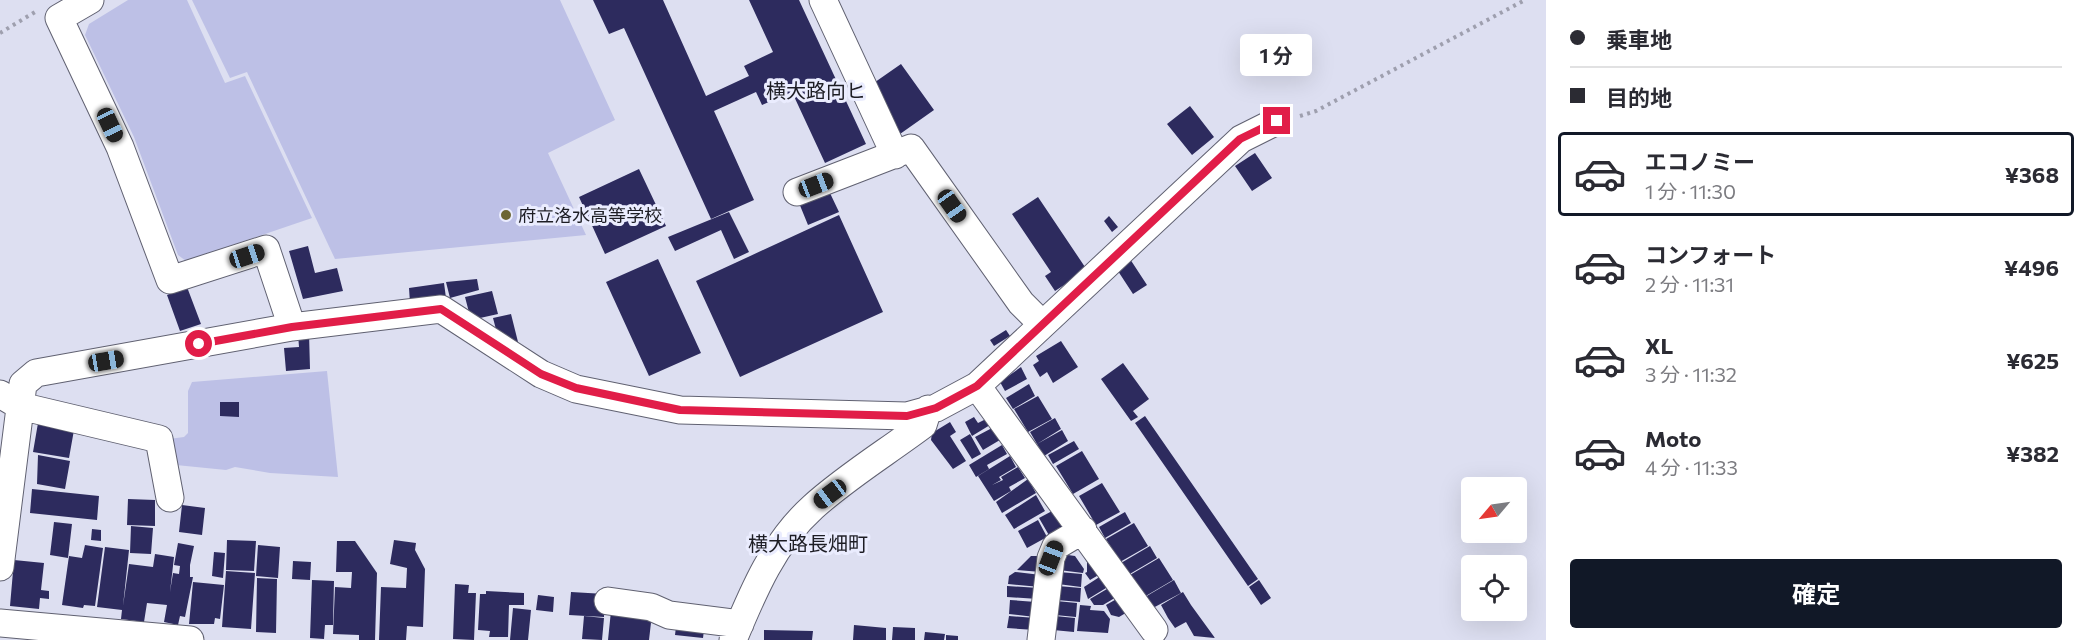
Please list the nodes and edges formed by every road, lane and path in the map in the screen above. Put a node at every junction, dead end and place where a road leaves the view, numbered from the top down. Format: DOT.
graph roads {
  1 [pos="90,0"];
  2 [pos="823,0"];
  3 [pos="1526,0"];
  4 [pos="59,18"];
  5 [pos="0,33"];
  6 [pos="1277,121"];
  7 [pos="895,155"];
  8 [pos="797,192"];
  9 [pos="1041,323"];
  10 [pos="292,327"];
  11 [pos="977,386"];
  12 [pos="10,400"];
  13 [pos="928,410"];
  14 [pos="170,498"];
  15 [pos="1083,530"];
  16 [pos="0,567"];
  17 [pos="608,601"];
  18 [pos="0,623"];
  19 [pos="1154,630"];
  20 [pos="737,632"];
  21 [pos="190,640"];
  22 [pos="1041,640"];
  1 -- 4 [label="street"];
  2 -- 7 [label="street"];
  3 -- 6 [label="path"];
  4 -- 5 [label="path"];
  4 -- 10 [label="street"];
  6 -- 9 [label="street"];
  7 -- 8 [label="street"];
  7 -- 9 [label="street"];
  9 -- 11 [label="street"];
  10 -- 12 [label="street"];
  10 -- 13 [label="street"];
  11 -- 13 [label="street"];
  11 -- 15 [label="street"];
  12 -- 14 [label="street"];
  12 -- 16 [label="street"];
  13 -- 20 [label="street"];
  15 -- 19 [label="street"];
  15 -- 22 [label="street"];
  17 -- 20 [label="street"];
  18 -- 21 [label="street"];
}
